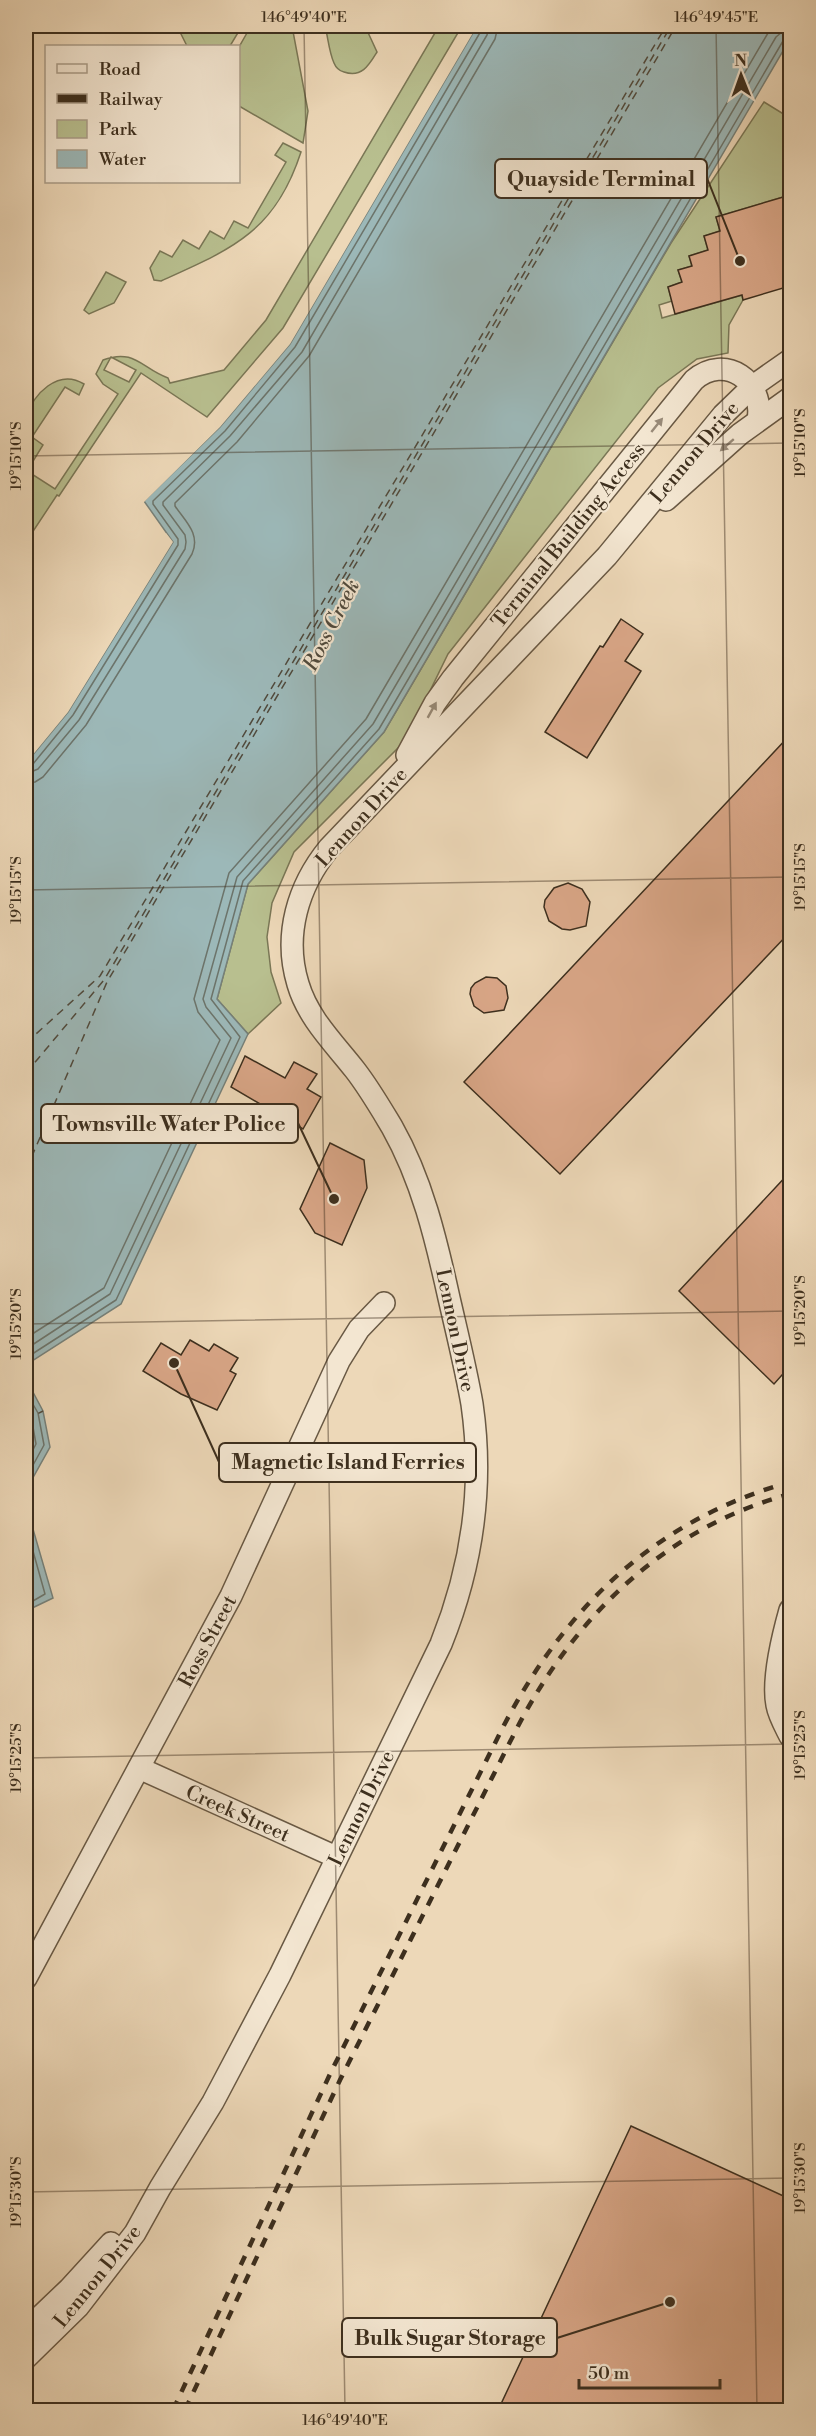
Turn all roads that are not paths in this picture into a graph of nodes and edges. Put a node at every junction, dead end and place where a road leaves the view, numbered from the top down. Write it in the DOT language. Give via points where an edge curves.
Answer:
graph roads {
  1 [pos="784,364"];
  2 [pos="753,386"];
  3 [pos="790,397"];
  4 [pos="758,420"];
  5 [pos="607,556"];
  6 [pos="394,780"];
  7 [pos="384,1303"];
  8 [pos="790,1610"];
  9 [pos="790,1736"];
  10 [pos="140,1768"];
  11 [pos="336,1857"];
  12 [pos="26,1978"];
  13 [pos="160,2188"];
  14 [pos="26,2330"];
  15 [pos="26,2358"];
  1 -- 2 [label="street, Lennon Drive"];
  1 -- 3 [label="street"];
  2 -- 4 [label="street" via="759,401"];
  2 -- 5 [label="street, Lennon Drive" via="723,415"];
  6 -- 2 [label="street, Terminal Building Access, one-way" via="453,678 694,380 723,370 744,377"];
  3 -- 4 [label="street, Lennon Drive"];
  4 -- 5 [label="street, Lennon Drive, one-way" via="699,469"];
  5 -- 6 [label="street, Lennon Drive"];
  6 -- 11 [label="street, Lennon Drive" via="329,848 310,875 297,905 293,962 308,1010 376,1100 407,1157 426,1205 472,1402 477,1486 470,1553 452,1618"];
  7 -- 10 [label="street, Ross Street" via="359,1329 339,1361 231,1596"];
  8 -- 9 [label="street" via="776,1698"];
  10 -- 11 [label="street, Creek Street"];
  10 -- 12 [label="street, Ross Street"];
  11 -- 13 [label="street, Lennon Drive" via="237,2058"];
  13 -- 14 [label="street, Lennon Drive" via="91,2266"];
  13 -- 15 [label="street, Lennon Drive" via="135,2233 97,2283"];
}
